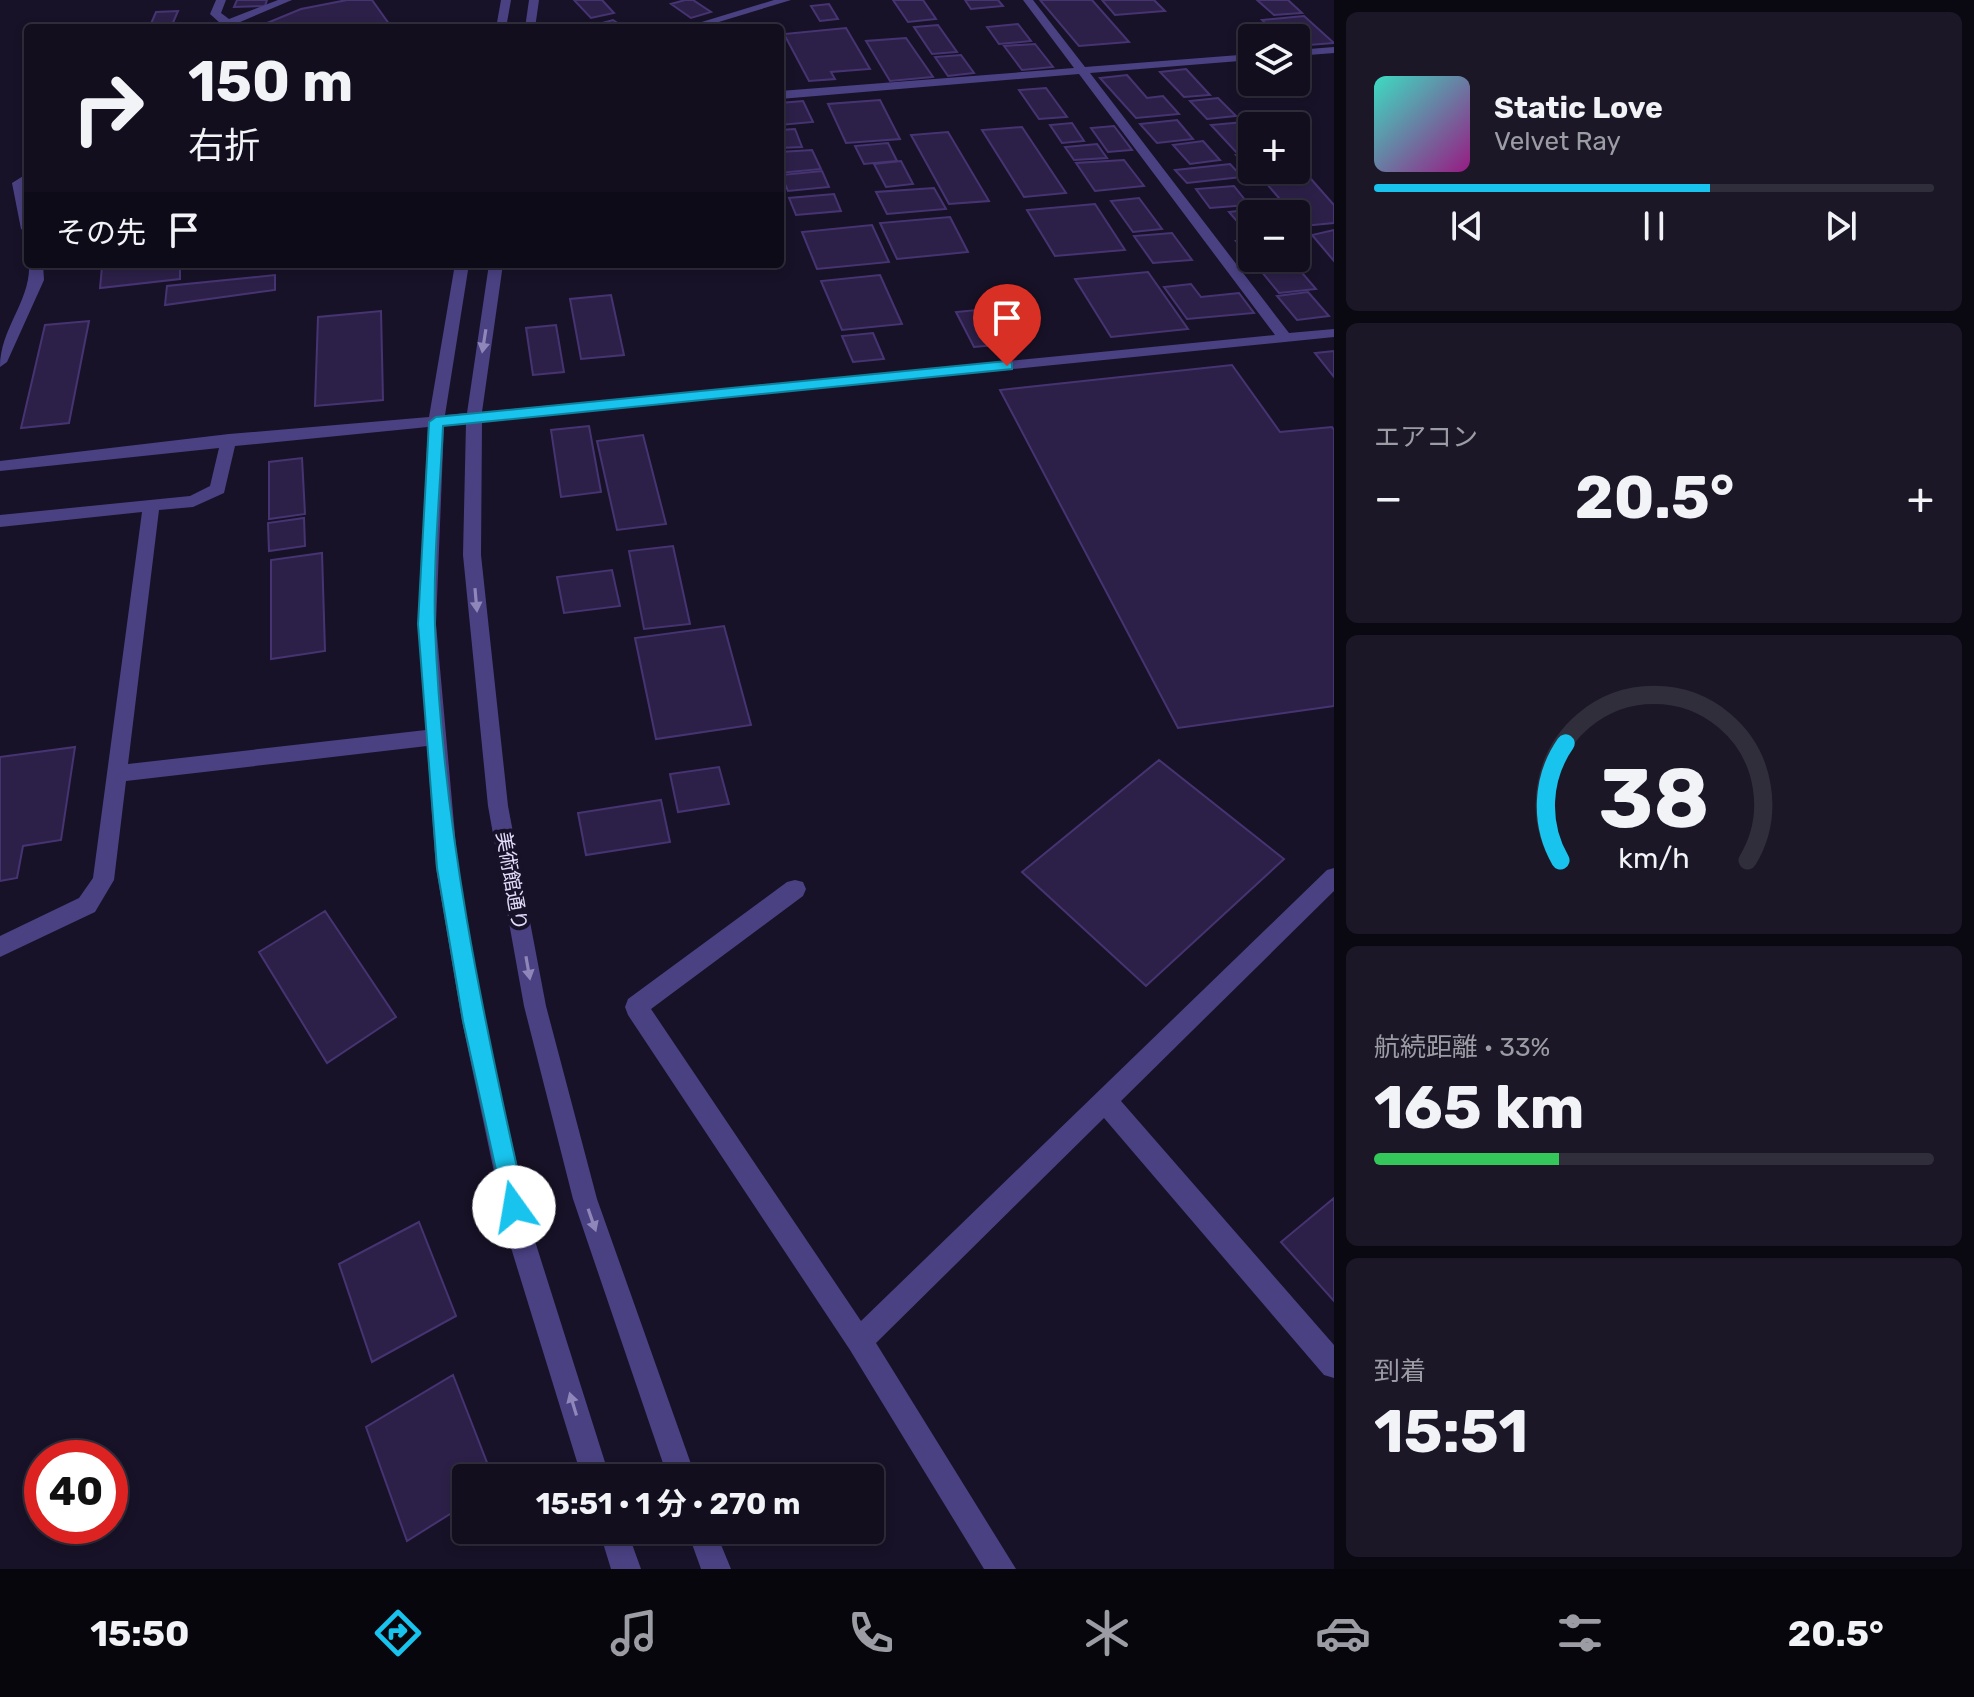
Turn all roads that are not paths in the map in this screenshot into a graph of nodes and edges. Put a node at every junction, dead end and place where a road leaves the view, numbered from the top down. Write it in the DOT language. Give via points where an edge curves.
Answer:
graph roads {
  1 [pos="221,0"];
  2 [pos="287,0"];
  3 [pos="506,0"];
  4 [pos="534,0"];
  5 [pos="786,0"];
  6 [pos="1028,0"];
  7 [pos="221,24"];
  8 [pos="227,24"];
  9 [pos="502,24"];
  10 [pos="531,24"];
  11 [pos="701,24"];
  12 [pos="1334,50"];
  13 [pos="1310,52"];
  14 [pos="1238,58"];
  15 [pos="1084,71"];
  16 [pos="784,95"];
  17 [pos="24,179"];
  18 [pos="24,211"];
  19 [pos="36,268"];
  20 [pos="461,268"];
  21 [pos="495,268"];
  22 [pos="1334,333"];
  23 [pos="1285,338"];
  24 [pos="0,362"];
  25 [pos="474,419"];
  26 [pos="436,422"];
  27 [pos="229,439"];
  28 [pos="0,466"];
  29 [pos="151,506"];
  30 [pos="0,521"];
  31 [pos="434,737"];
  32 [pos="117,774"];
  33 [pos="1334,877"];
  34 [pos="795,889"];
  35 [pos="0,947"];
  36 [pos="1105,1100"];
  37 [pos="859,1341"];
  38 [pos="1334,1365"];
  39 [pos="592,1464"];
  40 [pos="677,1464"];
  41 [pos="618,1544"];
  42 [pos="706,1544"];
  43 [pos="626,1569"];
  44 [pos="716,1569"];
  45 [pos="1001,1569"];
  1 -- 7 [label="street" via="215,14"];
  2 -- 8 [label="street"];
  3 -- 9 [label="street"];
  4 -- 10 [label="street"];
  5 -- 11 [label="street"];
  6 -- 15 [label="street"];
  12 -- 13 [label="street"];
  14 -- 15 [label="street"];
  15 -- 16 [label="street"];
  15 -- 23 [label="street"];
  17 -- 18 [label="street" via="18,183"];
  19 -- 24 [label="street" via="37,280"];
  20 -- 26 [label="street"];
  21 -- 25 [label="street, 美術館通り, one-way"];
  22 -- 23 [label="street"];
  23 -- 25 [label="street"];
  25 -- 26 [label="street"];
  25 -- 40 [label="street, 美術館通り, one-way" via="472,555 483,678 498,806 535,1006 585,1199"];
  26 -- 27 [label="street"];
  26 -- 31 [label="street" via="427,624"];
  27 -- 28 [label="street"];
  27 -- 29 [label="street" via="218,489 193,501"];
  29 -- 30 [label="street"];
  29 -- 32 [label="street"];
  31 -- 32 [label="street"];
  39 -- 31 [label="street, one-way" via="521,1238 473,1021 447,868"];
  32 -- 35 [label="street" via="103,880 87,905"];
  33 -- 36 [label="street"];
  34 -- 37 [label="street" via="636,1007"];
  36 -- 37 [label="street"];
  36 -- 38 [label="street"];
  37 -- 45 [label="street"];
  41 -- 43 [label="street"];
  42 -- 44 [label="street"];
}
